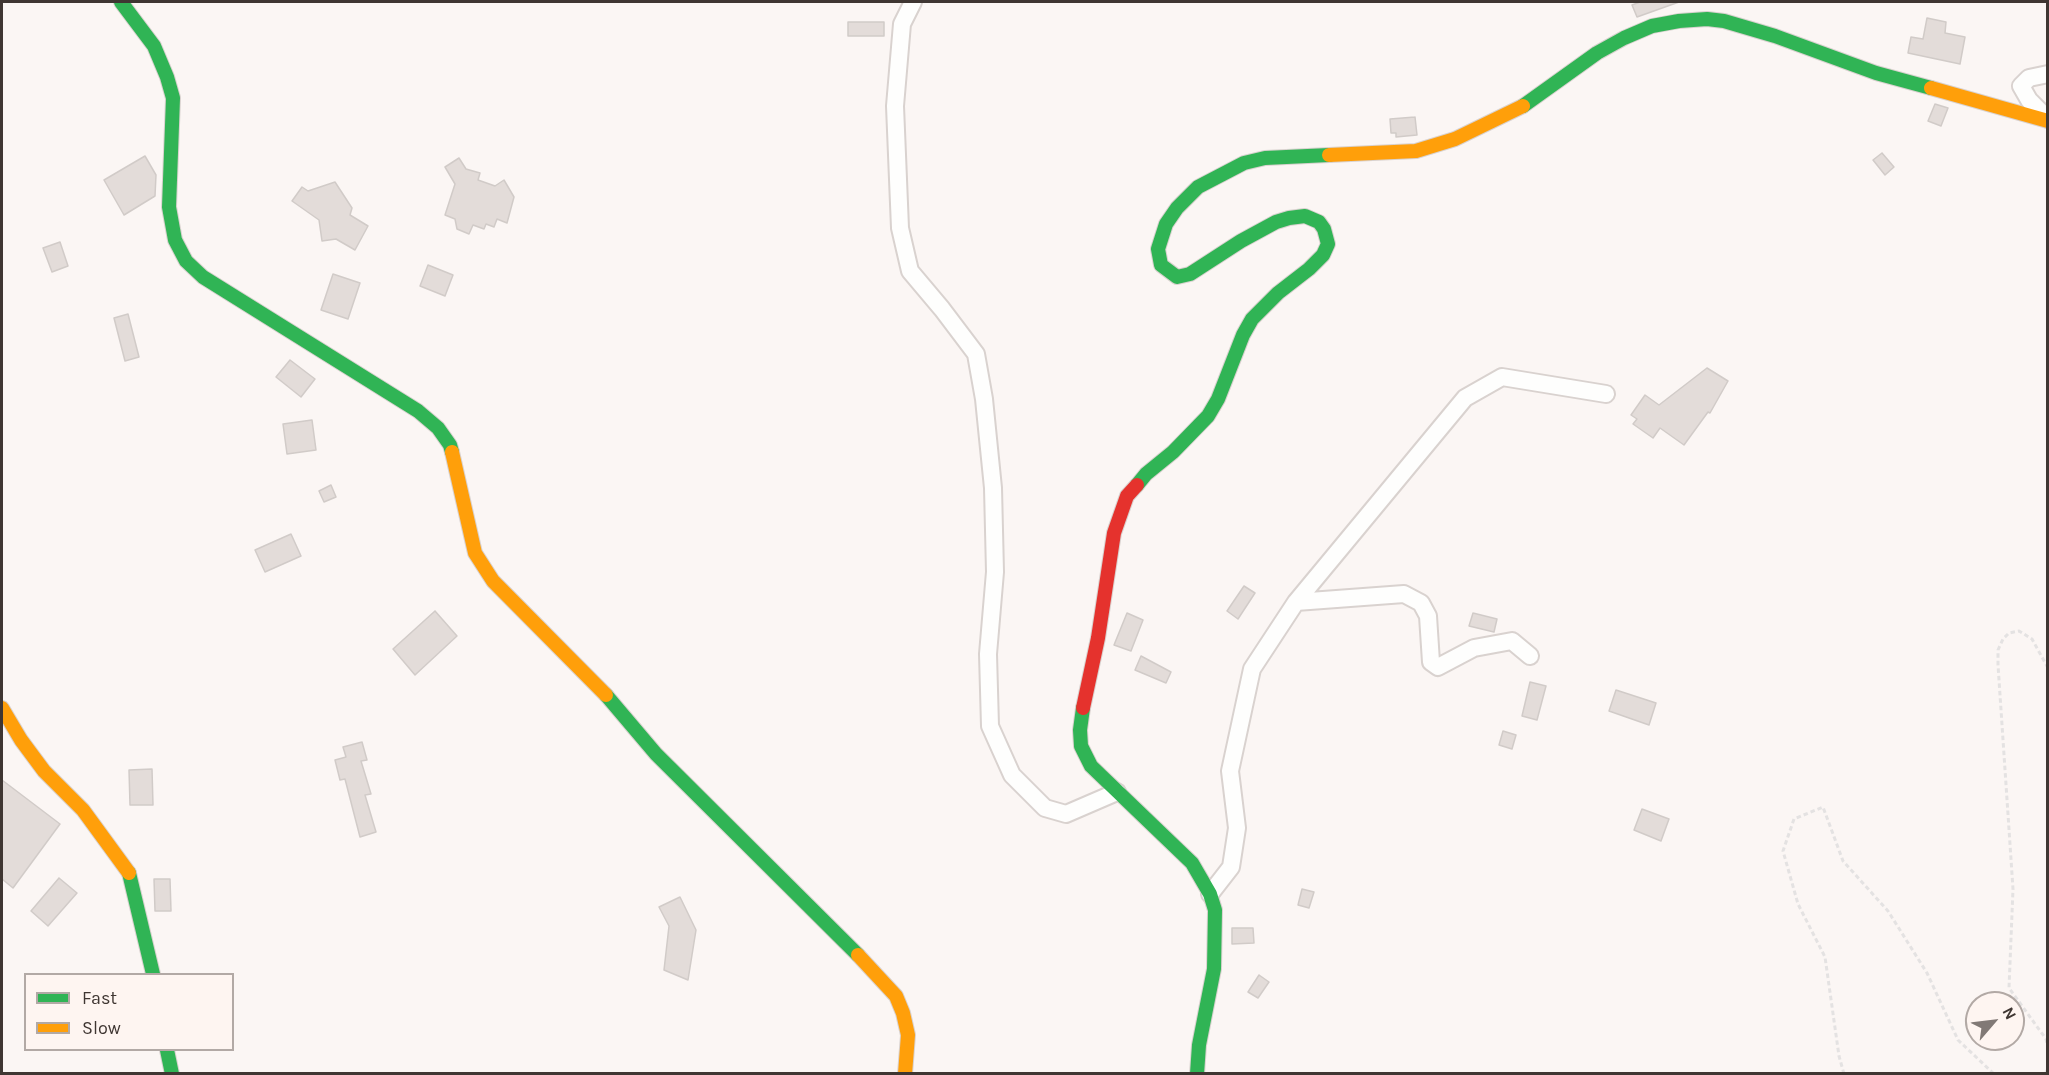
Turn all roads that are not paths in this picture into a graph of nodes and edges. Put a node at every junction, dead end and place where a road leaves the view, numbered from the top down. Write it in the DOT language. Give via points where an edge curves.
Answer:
graph roads {
  1 [pos="121,2"];
  2 [pos="913,2"];
  3 [pos="2048,74"];
  4 [pos="2048,120"];
  5 [pos="1606,394"];
  6 [pos="1296,603"];
  7 [pos="1530,656"];
  8 [pos="2,708"];
  9 [pos="1117,792"];
  10 [pos="1210,894"];
  11 [pos="153,973"];
  12 [pos="167,1051"];
  13 [pos="172,1074"];
  14 [pos="905,1074"];
  15 [pos="1197,1074"];
  1 -- 14 [label="main road" via="154,46 173,98 169,207 175,240 186,261 202,277 418,411 438,428 450,445 475,554 493,581 597,684 656,754 896,996 908,1035"];
  2 -- 9 [label="street" via="902,24 895,106 900,228 910,271 976,354 993,488 995,572 988,654 990,726 1012,775 1046,808 1066,814"];
  3 -- 4 [label="street" via="2029,78 2021,86"];
  4 -- 9 [label="main road" via="1876,73 1775,36 1707,19 1652,26 1624,38 1597,53 1530,103 1445,142 1416,151 1265,158 1244,163 1198,187 1176,208 1158,249 1161,264 1177,277 1190,274 1241,241 1289,218 1305,216 1319,222 1328,244 1309,269 1252,319 1208,416 1146,474 1127,496 1121,510 1080,730 1085,756"];
  5 -- 6 [label="street" via="1502,377 1465,398"];
  6 -- 7 [label="street" via="1404,594 1421,603 1428,616 1431,662 1438,667 1474,648 1512,641"];
  6 -- 10 [label="street" via="1252,669 1230,771 1238,828 1231,867"];
  8 -- 11 [label="main road" via="44,771 83,810 127,869"];
  9 -- 10 [label="main road" via="1191,863"];
  10 -- 15 [label="main road" via="1215,920 1214,969"];
  12 -- 13 [label="main road"];
}
